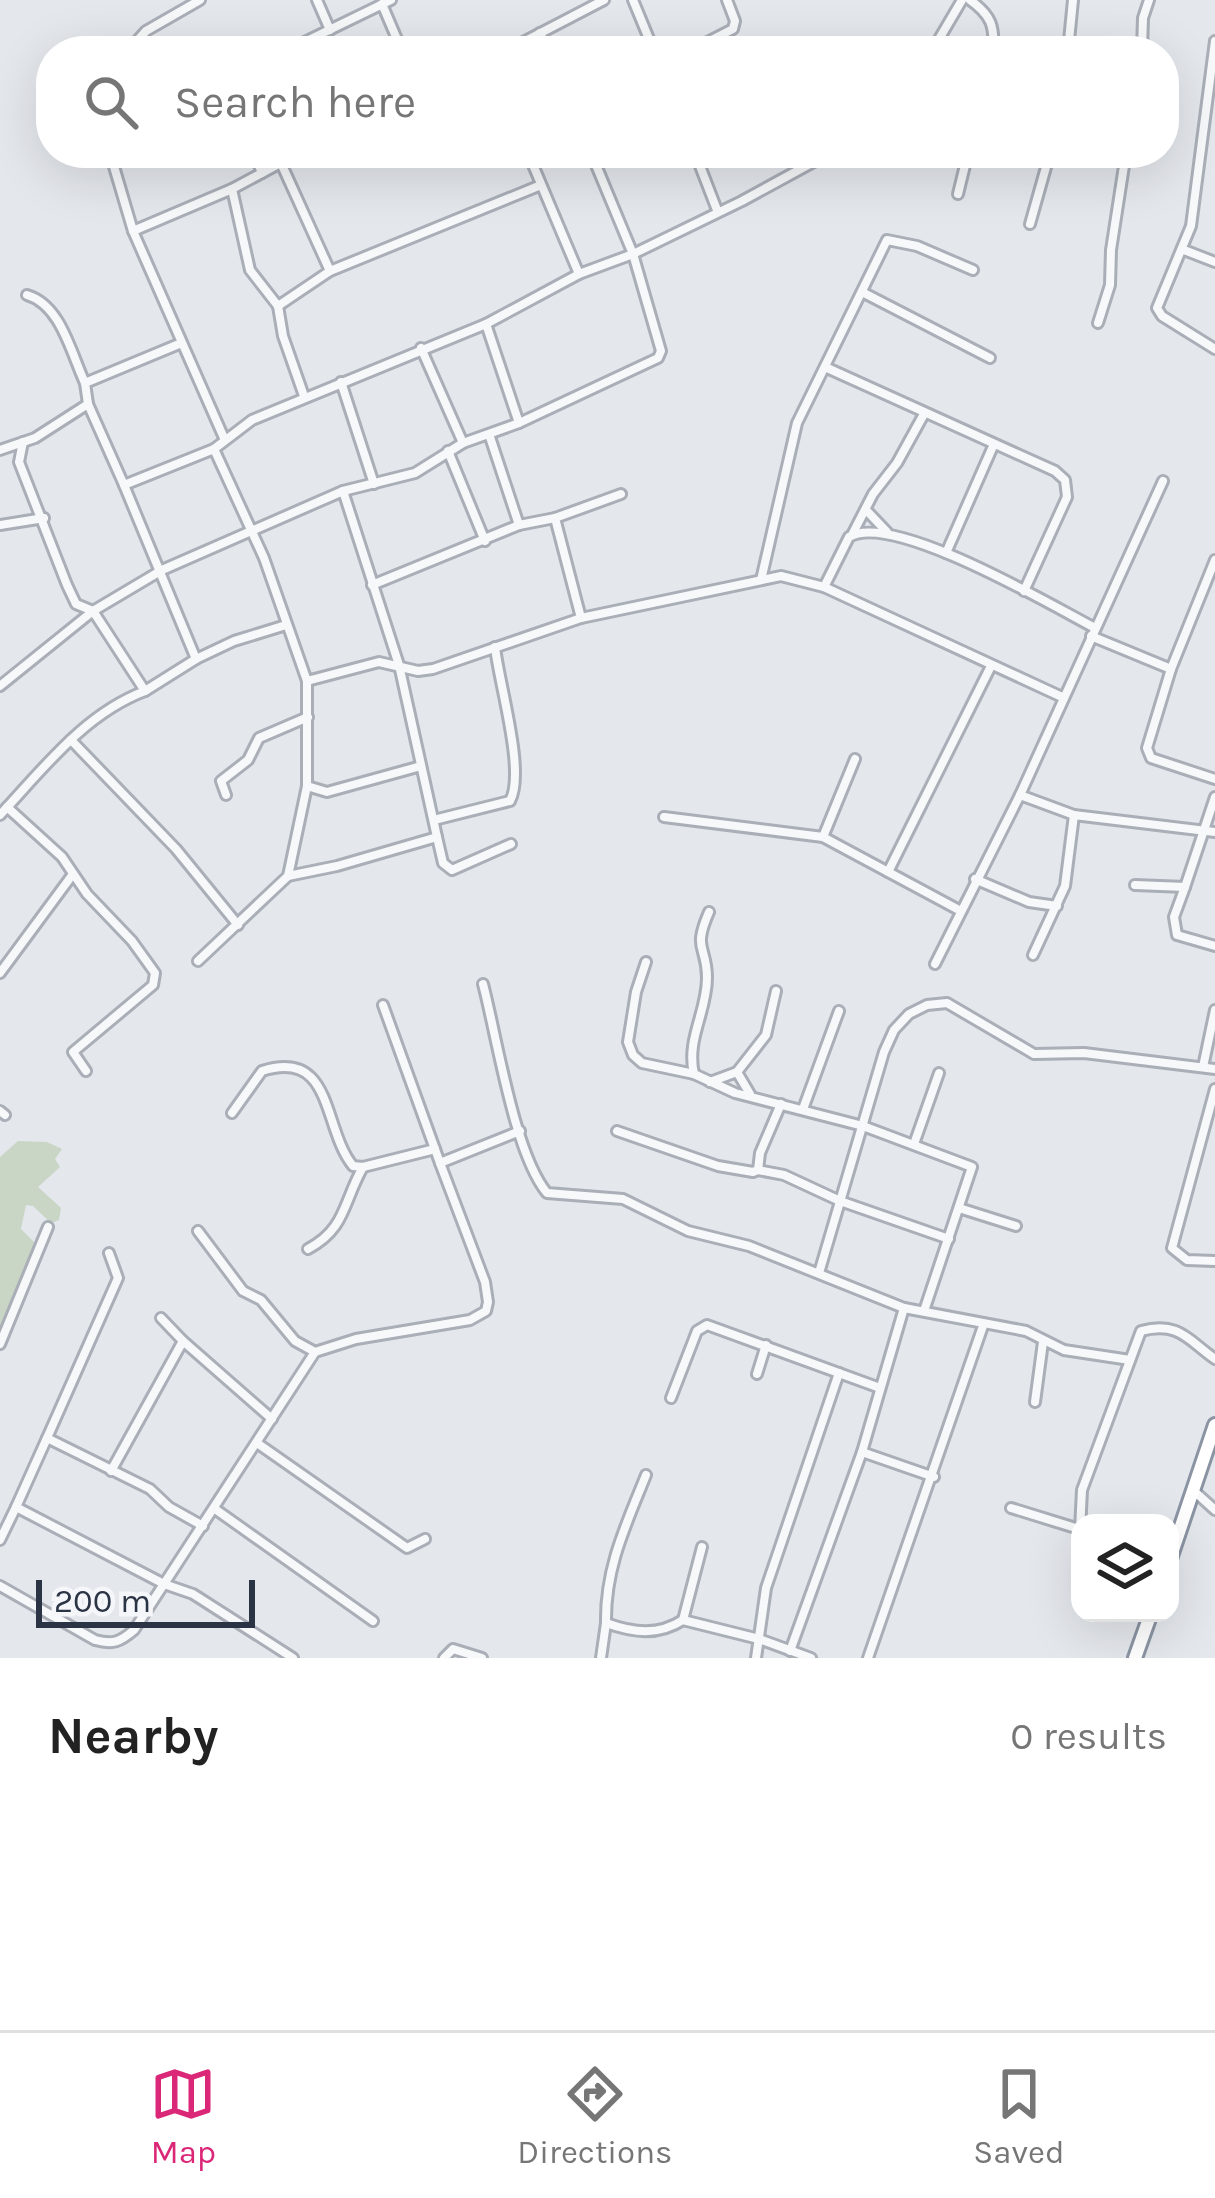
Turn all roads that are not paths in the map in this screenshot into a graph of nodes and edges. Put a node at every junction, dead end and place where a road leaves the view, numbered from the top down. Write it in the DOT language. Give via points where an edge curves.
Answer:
graph roads {
  1 [pos="200,0"];
  2 [pos="317,0"];
  3 [pos="604,0"];
  4 [pos="633,0"];
  5 [pos="728,0"];
  6 [pos="966,0"];
  7 [pos="1073,0"];
  8 [pos="1149,0"];
  9 [pos="387,2"];
  10 [pos="330,30"];
  11 [pos="540,33"];
  12 [pos="142,36"];
  13 [pos="317,36"];
  14 [pos="397,36"];
  15 [pos="534,36"];
  16 [pos="541,36"];
  17 [pos="648,36"];
  18 [pos="719,36"];
  19 [pos="942,36"];
  20 [pos="994,36"];
  21 [pos="1069,36"];
  22 [pos="1142,36"];
  23 [pos="1215,41"];
  24 [pos="114,168"];
  25 [pos="260,168"];
  26 [pos="272,168"];
  27 [pos="283,168"];
  28 [pos="534,168"];
  29 [pos="597,168"];
  30 [pos="700,168"];
  31 [pos="802,168"];
  32 [pos="964,168"];
  33 [pos="1046,168"];
  34 [pos="1124,168"];
  35 [pos="262,173"];
  36 [pos="541,185"];
  37 [pos="232,189"];
  38 [pos="958,194"];
  39 [pos="717,211"];
  40 [pos="1030,224"];
  41 [pos="133,231"];
  42 [pos="1184,250"];
  43 [pos="633,254"];
  44 [pos="1215,262"];
  45 [pos="973,270"];
  46 [pos="330,271"];
  47 [pos="579,274"];
  48 [pos="862,292"];
  49 [pos="27,295"];
  50 [pos="278,306"];
  51 [pos="1098,323"];
  52 [pos="486,324"];
  53 [pos="179,344"];
  54 [pos="421,348"];
  55 [pos="1215,349"];
  56 [pos="990,358"];
  57 [pos="825,367"];
  58 [pos="85,382"];
  59 [pos="340,382"];
  60 [pos="304,396"];
  61 [pos="88,404"];
  62 [pos="924,414"];
  63 [pos="519,423"];
  64 [pos="490,436"];
  65 [pos="224,438"];
  66 [pos="23,442"];
  67 [pos="464,443"];
  68 [pos="994,444"];
  69 [pos="214,449"];
  70 [pos="0,450"];
  71 [pos="448,452"];
  72 [pos="19,462"];
  73 [pos="1163,481"];
  74 [pos="374,484"];
  75 [pos="124,485"];
  76 [pos="343,490"];
  77 [pos="620,494"];
  78 [pos="867,511"];
  79 [pos="44,518"];
  80 [pos="555,518"];
  81 [pos="0,525"];
  82 [pos="519,525"];
  83 [pos="252,533"];
  84 [pos="854,533"];
  85 [pos="890,535"];
  86 [pos="484,541"];
  87 [pos="946,553"];
  88 [pos="1215,560"];
  89 [pos="162,570"];
  90 [pos="760,580"];
  91 [pos="372,585"];
  92 [pos="824,586"];
  93 [pos="1024,591"];
  94 [pos="94,611"];
  95 [pos="581,618"];
  96 [pos="286,625"];
  97 [pos="1093,632"];
  98 [pos="496,647"];
  99 [pos="196,659"];
  100 [pos="399,665"];
  101 [pos="991,666"];
  102 [pos="1172,669"];
  103 [pos="307,681"];
  104 [pos="0,686"];
  105 [pos="145,691"];
  106 [pos="1062,697"];
  107 [pos="308,718"];
  108 [pos="71,740"];
  109 [pos="855,759"];
  110 [pos="422,766"];
  111 [pos="1215,779"];
  112 [pos="307,786"];
  113 [pos="226,795"];
  114 [pos="1020,795"];
  115 [pos="1215,797"];
  116 [pos="4,811"];
  117 [pos="1074,815"];
  118 [pos="664,817"];
  119 [pos="434,820"];
  120 [pos="1210,832"];
  121 [pos="436,837"];
  122 [pos="823,837"];
  123 [pos="511,844"];
  124 [pos="888,872"];
  125 [pos="73,874"];
  126 [pos="288,876"];
  127 [pos="975,879"];
  128 [pos="1136,885"];
  129 [pos="1185,887"];
  130 [pos="1057,906"];
  131 [pos="959,910"];
  132 [pos="709,912"];
  133 [pos="238,925"];
  134 [pos="1215,946"];
  135 [pos="1033,955"];
  136 [pos="198,962"];
  137 [pos="646,962"];
  138 [pos="935,964"];
  139 [pos="0,973"];
  140 [pos="483,984"];
  141 [pos="776,991"];
  142 [pos="383,1005"];
  143 [pos="1215,1010"];
  144 [pos="839,1011"];
  145 [pos="1203,1067"];
  146 [pos="1215,1070"];
  147 [pos="86,1071"];
  148 [pos="736,1072"];
  149 [pos="938,1073"];
  150 [pos="694,1074"];
  151 [pos="710,1082"];
  152 [pos="1215,1089"];
  153 [pos="751,1095"];
  154 [pos="781,1104"];
  155 [pos="803,1109"];
  156 [pos="232,1113"];
  157 [pos="862,1126"];
  158 [pos="520,1131"];
  159 [pos="617,1131"];
  160 [pos="914,1144"];
  161 [pos="435,1149"];
  162 [pos="440,1163"];
  163 [pos="363,1167"];
  164 [pos="758,1170"];
  165 [pos="840,1202"];
  166 [pos="959,1208"];
  167 [pos="1016,1226"];
  168 [pos="48,1227"];
  169 [pos="198,1231"];
  170 [pos="949,1239"];
  171 [pos="308,1250"];
  172 [pos="109,1253"];
  173 [pos="1215,1261"];
  174 [pos="819,1273"];
  175 [pos="904,1308"];
  176 [pos="924,1312"];
  177 [pos="161,1318"];
  178 [pos="982,1326"];
  179 [pos="183,1341"];
  180 [pos="1043,1342"];
  181 [pos="0,1344"];
  182 [pos="766,1346"];
  183 [pos="315,1352"];
  184 [pos="1215,1359"];
  185 [pos="1130,1360"];
  186 [pos="839,1373"];
  187 [pos="757,1374"];
  188 [pos="880,1388"];
  189 [pos="671,1398"];
  190 [pos="1035,1402"];
  191 [pos="272,1418"];
  192 [pos="1215,1425"];
  193 [pos="47,1438"];
  194 [pos="257,1443"];
  195 [pos="862,1452"];
  196 [pos="111,1471"];
  197 [pos="646,1474"];
  198 [pos="934,1477"];
  199 [pos="1192,1490"];
  200 [pos="16,1507"];
  201 [pos="1011,1508"];
  202 [pos="215,1509"];
  203 [pos="1215,1510"];
  204 [pos="1081,1514"];
  205 [pos="1179,1521"];
  206 [pos="203,1526"];
  207 [pos="1071,1527"];
  208 [pos="425,1539"];
  209 [pos="0,1540"];
  210 [pos="702,1547"];
  211 [pos="164,1584"];
  212 [pos="0,1586"];
  213 [pos="683,1620"];
  214 [pos="374,1621"];
  215 [pos="1148,1622"];
  216 [pos="607,1623"];
  217 [pos="759,1639"];
  218 [pos="790,1652"];
  219 [pos="292,1658"];
  220 [pos="444,1658"];
  221 [pos="482,1658"];
  222 [pos="601,1658"];
  223 [pos="756,1658"];
  224 [pos="811,1658"];
  225 [pos="868,1658"];
  226 [pos="1135,1658"];
  1 -- 12 [label="street"];
  2 -- 10 [label="street"];
  3 -- 11 [label="street"];
  4 -- 17 [label="street"];
  5 -- 18 [label="street" via="735,21"];
  6 -- 19 [label="street"];
  6 -- 20 [label="street" via="990,17"];
  7 -- 21 [label="street"];
  8 -- 22 [label="street"];
  9 -- 10 [label="street"];
  9 -- 14 [label="street"];
  10 -- 13 [label="street"];
  11 -- 15 [label="street"];
  11 -- 16 [label="street"];
  23 -- 42 [label="street"];
  24 -- 41 [label="street"];
  25 -- 35 [label="street"];
  26 -- 35 [label="street"];
  27 -- 46 [label="street"];
  28 -- 36 [label="street"];
  29 -- 43 [label="street"];
  30 -- 39 [label="street"];
  31 -- 39 [label="street"];
  32 -- 38 [label="street"];
  33 -- 40 [label="street"];
  34 -- 51 [label="street"];
  35 -- 37 [label="street"];
  36 -- 46 [label="street"];
  36 -- 47 [label="street"];
  37 -- 41 [label="street"];
  37 -- 50 [label="street" via="250,270"];
  39 -- 43 [label="street"];
  41 -- 53 [label="street"];
  42 -- 44 [label="street"];
  42 -- 55 [label="street" via="1158,311"];
  43 -- 47 [label="street"];
  43 -- 63 [label="street" via="659,335 658,358"];
  45 -- 48 [label="street" via="891,239"];
  46 -- 50 [label="street"];
  47 -- 52 [label="street"];
  48 -- 56 [label="street"];
  48 -- 57 [label="street"];
  49 -- 58 [label="street" via="45,302"];
  50 -- 60 [label="street"];
  52 -- 54 [label="street"];
  52 -- 63 [label="street"];
  53 -- 58 [label="street"];
  53 -- 65 [label="street"];
  54 -- 59 [label="street"];
  54 -- 67 [label="street"];
  57 -- 62 [label="street"];
  57 -- 90 [label="street" via="790,446"];
  58 -- 61 [label="street"];
  59 -- 60 [label="street"];
  59 -- 74 [label="street"];
  60 -- 65 [label="street"];
  61 -- 66 [label="street"];
  61 -- 75 [label="street"];
  62 -- 68 [label="street"];
  62 -- 78 [label="street"];
  63 -- 64 [label="street"];
  64 -- 67 [label="street"];
  64 -- 82 [label="street"];
  65 -- 69 [label="street"];
  66 -- 70 [label="street"];
  66 -- 72 [label="street"];
  67 -- 71 [label="street"];
  68 -- 87 [label="street"];
  68 -- 93 [label="street" via="1055,471 1067,489"];
  69 -- 75 [label="street"];
  69 -- 83 [label="street"];
  70 -- 72 [label="street"];
  71 -- 74 [label="street" via="415,473"];
  71 -- 86 [label="street"];
  72 -- 79 [label="street"];
  73 -- 97 [label="street"];
  74 -- 76 [label="street"];
  75 -- 89 [label="street"];
  76 -- 83 [label="street"];
  76 -- 91 [label="street"];
  77 -- 80 [label="street"];
  78 -- 84 [label="street"];
  78 -- 85 [label="street"];
  79 -- 81 [label="street"];
  79 -- 94 [label="street" via="76,604"];
  80 -- 82 [label="street"];
  80 -- 95 [label="street"];
  82 -- 86 [label="street"];
  83 -- 89 [label="street"];
  83 -- 96 [label="street"];
  84 -- 85 [label="street"];
  84 -- 92 [label="street"];
  85 -- 87 [label="street"];
  86 -- 91 [label="street"];
  87 -- 93 [label="street"];
  88 -- 102 [label="street"];
  89 -- 94 [label="street"];
  89 -- 99 [label="street"];
  90 -- 92 [label="street" via="792,576"];
  90 -- 95 [label="street"];
  91 -- 100 [label="street"];
  92 -- 101 [label="street"];
  93 -- 97 [label="street"];
  94 -- 104 [label="street"];
  94 -- 105 [label="street"];
  95 -- 98 [label="street"];
  96 -- 99 [label="street"];
  96 -- 103 [label="street"];
  97 -- 102 [label="street"];
  97 -- 106 [label="street"];
  98 -- 100 [label="street" via="433,669"];
  98 -- 119 [label="street" via="514,795"];
  99 -- 105 [label="street"];
  100 -- 103 [label="street" via="367,663"];
  100 -- 110 [label="street"];
  101 -- 106 [label="street"];
  101 -- 124 [label="street"];
  102 -- 111 [label="street" via="1148,753"];
  103 -- 107 [label="street"];
  105 -- 108 [label="street" via="120,700"];
  106 -- 114 [label="street"];
  107 -- 112 [label="street"];
  107 -- 113 [label="street" via="259,738 248,760 221,781"];
  108 -- 116 [label="street"];
  108 -- 133 [label="street"];
  109 -- 122 [label="street"];
  110 -- 112 [label="street" via="327,792"];
  110 -- 119 [label="street"];
  112 -- 126 [label="street"];
  114 -- 117 [label="street"];
  114 -- 127 [label="street"];
  115 -- 120 [label="street"];
  116 -- 125 [label="street"];
  117 -- 120 [label="street"];
  117 -- 130 [label="street"];
  118 -- 122 [label="street"];
  119 -- 121 [label="street"];
  120 -- 129 [label="street"];
  121 -- 123 [label="street" via="452,870"];
  121 -- 126 [label="street"];
  122 -- 124 [label="street"];
  124 -- 131 [label="street"];
  125 -- 139 [label="street"];
  125 -- 147 [label="street" via="156,979 73,1052"];
  126 -- 133 [label="street"];
  127 -- 130 [label="street"];
  127 -- 131 [label="street"];
  128 -- 129 [label="street"];
  129 -- 134 [label="street" via="1177,935"];
  130 -- 135 [label="street"];
  131 -- 138 [label="street"];
  132 -- 150 [label="street" via="700,944 707,982 689,1054"];
  133 -- 136 [label="street"];
  137 -- 150 [label="street" via="628,1042 633,1054 651,1067"];
  140 -- 158 [label="street"];
  141 -- 148 [label="street" via="766,1035"];
  142 -- 161 [label="street"];
  143 -- 145 [label="street"];
  144 -- 155 [label="street"];
  145 -- 146 [label="street"];
  145 -- 157 [label="street" via="1034,1054 958,1007 928,1005 894,1030"];
  148 -- 151 [label="street"];
  148 -- 153 [label="street"];
  149 -- 160 [label="street"];
  150 -- 151 [label="street"];
  151 -- 153 [label="street"];
  152 -- 173 [label="street" via="1172,1248 1187,1260"];
  153 -- 154 [label="street"];
  154 -- 155 [label="street"];
  154 -- 164 [label="street"];
  155 -- 157 [label="street"];
  156 -- 163 [label="street" via="262,1071 303,1071 319,1084 348,1163"];
  157 -- 160 [label="street"];
  157 -- 165 [label="street"];
  158 -- 162 [label="street"];
  158 -- 174 [label="street" via="547,1193 623,1199 688,1231"];
  159 -- 164 [label="street" via="743,1173"];
  160 -- 166 [label="street" via="972,1167"];
  161 -- 162 [label="street"];
  161 -- 163 [label="street"];
  162 -- 183 [label="street" via="485,1282 485,1311"];
  163 -- 171 [label="street" via="341,1222"];
  164 -- 165 [label="street"];
  165 -- 170 [label="street"];
  165 -- 174 [label="street"];
  166 -- 167 [label="street"];
  166 -- 170 [label="street"];
  168 -- 181 [label="street"];
  169 -- 183 [label="street" via="242,1291"];
  170 -- 176 [label="street"];
  172 -- 193 [label="street" via="118,1278"];
  174 -- 175 [label="street"];
  175 -- 176 [label="street"];
  175 -- 188 [label="street"];
  176 -- 178 [label="street"];
  177 -- 179 [label="street"];
  178 -- 180 [label="street" via="1026,1331"];
  178 -- 198 [label="street"];
  179 -- 191 [label="street"];
  179 -- 196 [label="street"];
  180 -- 185 [label="street"];
  180 -- 190 [label="street"];
  182 -- 186 [label="street"];
  182 -- 187 [label="street"];
  182 -- 189 [label="street" via="701,1327"];
  183 -- 191 [label="street"];
  184 -- 185 [label="street" via="1194,1338 1166,1328 1142,1331"];
  185 -- 204 [label="street" via="1082,1490"];
  186 -- 188 [label="street"];
  186 -- 217 [label="street" via="766,1588"];
  188 -- 195 [label="street"];
  191 -- 194 [label="street"];
  192 -- 199 [label="highway"];
  193 -- 196 [label="street"];
  193 -- 200 [label="street"];
  194 -- 202 [label="street"];
  194 -- 208 [label="street" via="407,1548"];
  195 -- 198 [label="street"];
  195 -- 218 [label="street"];
  196 -- 206 [label="street"];
  197 -- 216 [label="street" via="618,1538"];
  198 -- 225 [label="street"];
  199 -- 203 [label="street"];
  199 -- 205 [label="highway"];
  200 -- 209 [label="street"];
  200 -- 211 [label="street"];
  201 -- 207 [label="street"];
  202 -- 206 [label="street"];
  202 -- 214 [label="street"];
  206 -- 211 [label="street"];
  210 -- 213 [label="street"];
  211 -- 212 [label="street" via="134,1630 108,1644"];
  211 -- 219 [label="street"];
  213 -- 216 [label="street" via="652,1633"];
  213 -- 217 [label="street"];
  215 -- 226 [label="highway"];
  216 -- 222 [label="street"];
  217 -- 218 [label="street"];
  217 -- 223 [label="street"];
  218 -- 224 [label="street"];
  220 -- 221 [label="street" via="453,1649"];
}
